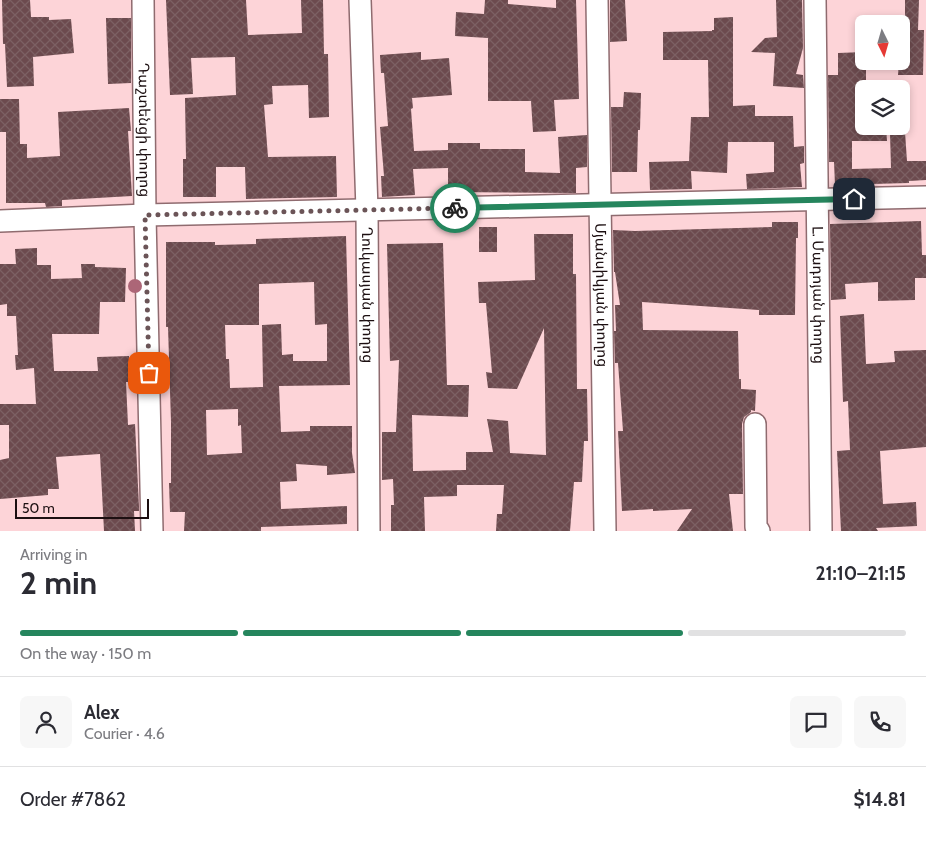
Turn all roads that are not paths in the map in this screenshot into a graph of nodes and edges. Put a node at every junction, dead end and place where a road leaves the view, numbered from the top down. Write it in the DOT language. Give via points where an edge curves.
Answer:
graph roads {
  1 [pos="143,0"];
  2 [pos="360,0"];
  3 [pos="597,0"];
  4 [pos="815,0"];
  5 [pos="926,197"];
  6 [pos="818,200"];
  7 [pos="600,205"];
  8 [pos="367,210"];
  9 [pos="145,215"];
  10 [pos="0,221"];
  11 [pos="755,424"];
  12 [pos="152,531"];
  13 [pos="370,531"];
  14 [pos="605,531"];
  15 [pos="759,531"];
  16 [pos="821,531"];
  1 -- 9 [label="street, Դաշտենցի փողոց"];
  2 -- 8 [label="street, Ղուկասյան փողոց"];
  3 -- 7 [label="street, Մյանսիկյան փողոց"];
  4 -- 6 [label="street, L. Մադոյան փողոց"];
  5 -- 6 [label="street"];
  6 -- 7 [label="street"];
  6 -- 16 [label="street, L. Մադոյան փողոց"];
  7 -- 8 [label="street"];
  7 -- 14 [label="street, Մյանսիկյան փողոց"];
  8 -- 9 [label="street"];
  8 -- 13 [label="street, Ղուկասյան փողոց"];
  9 -- 10 [label="street"];
  9 -- 12 [label="street, Դաշտենցի փողոց"];
  11 -- 15 [label="street" via="756,528"];
}
